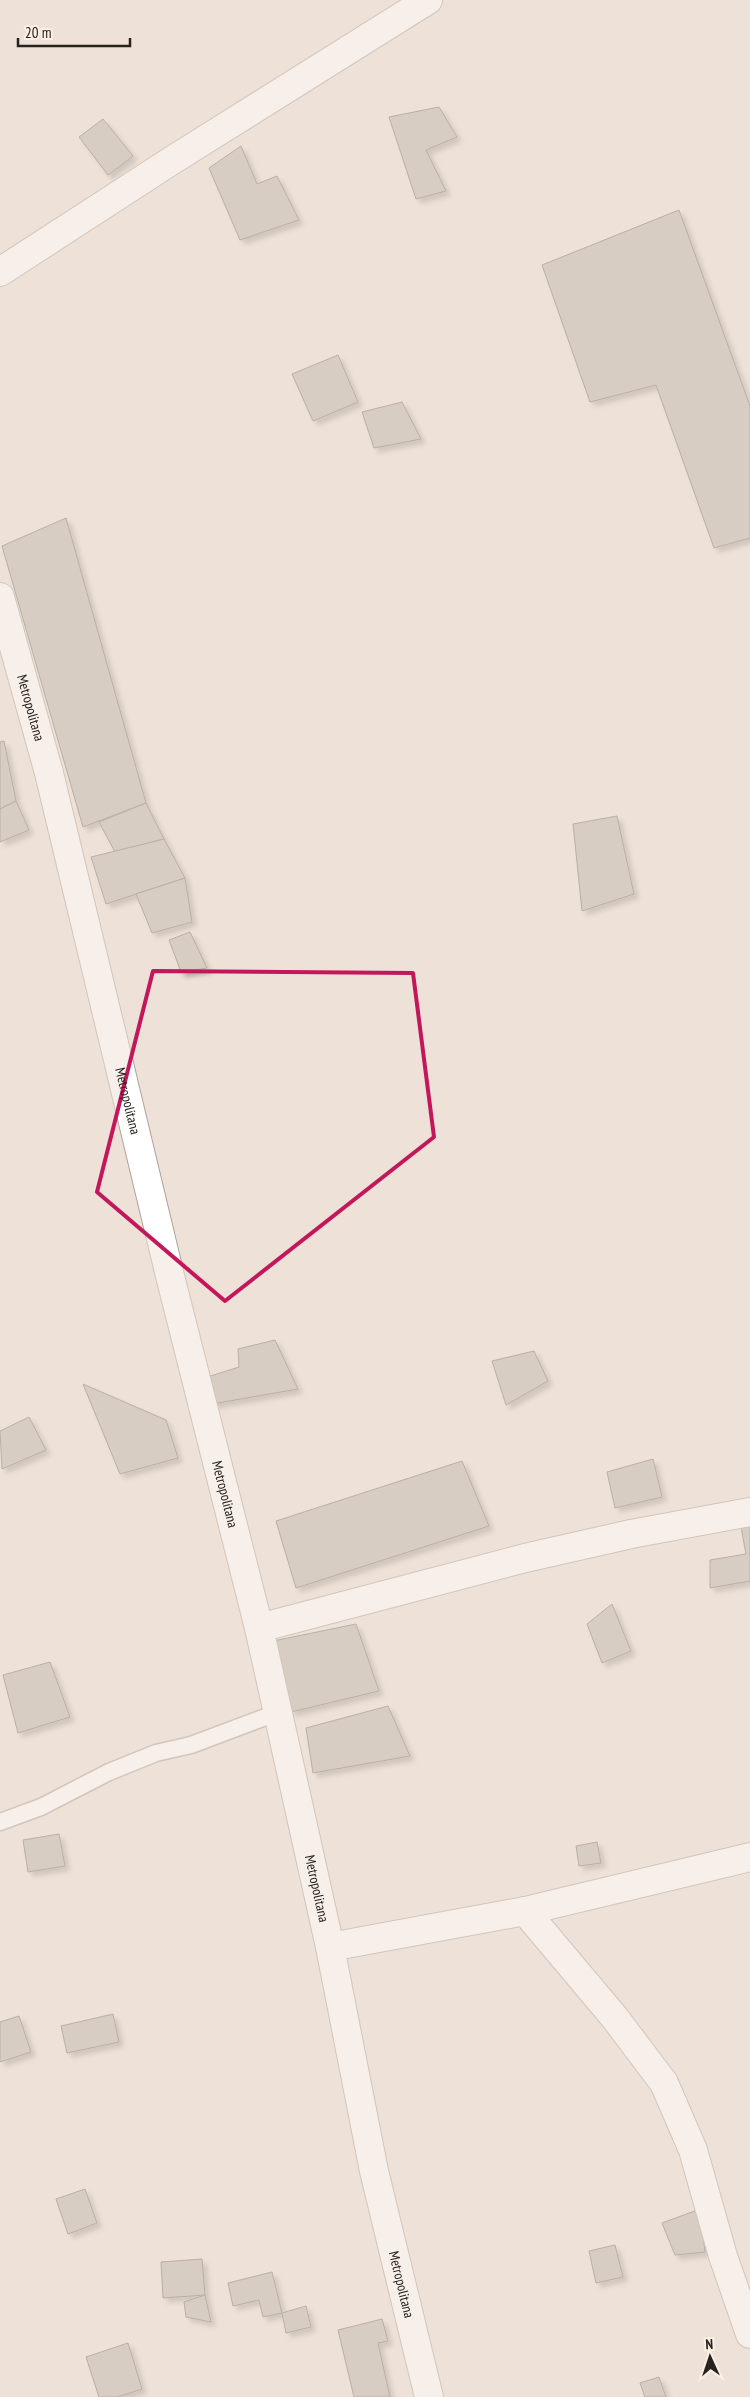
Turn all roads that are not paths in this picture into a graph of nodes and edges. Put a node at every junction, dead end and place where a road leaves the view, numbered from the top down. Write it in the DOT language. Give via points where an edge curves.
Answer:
graph roads {
  1 [pos="428,0"];
  2 [pos="0,272"];
  3 [pos="0,597"];
  4 [pos="750,1512"];
  5 [pos="259,1628"];
  6 [pos="276,1713"];
  7 [pos="0,1822"];
  8 [pos="750,1857"];
  9 [pos="525,1911"];
  10 [pos="330,1947"];
  11 [pos="750,2334"];
  12 [pos="429,2397"];
  1 -- 2 [label="street"];
  3 -- 5 [label="street, Metropolitana" via="49,773"];
  4 -- 5 [label="street" via="525,1558"];
  5 -- 6 [label="street, Metropolitana"];
  6 -- 7 [label="lane" via="190,1745 156,1753 109,1772 41,1807"];
  6 -- 10 [label="street, Metropolitana"];
  8 -- 9 [label="street"];
  9 -- 10 [label="street"];
  9 -- 11 [label="street" via="615,2018 664,2084 693,2150 723,2256"];
  10 -- 12 [label="street, Metropolitana" via="374,2171"];
}
